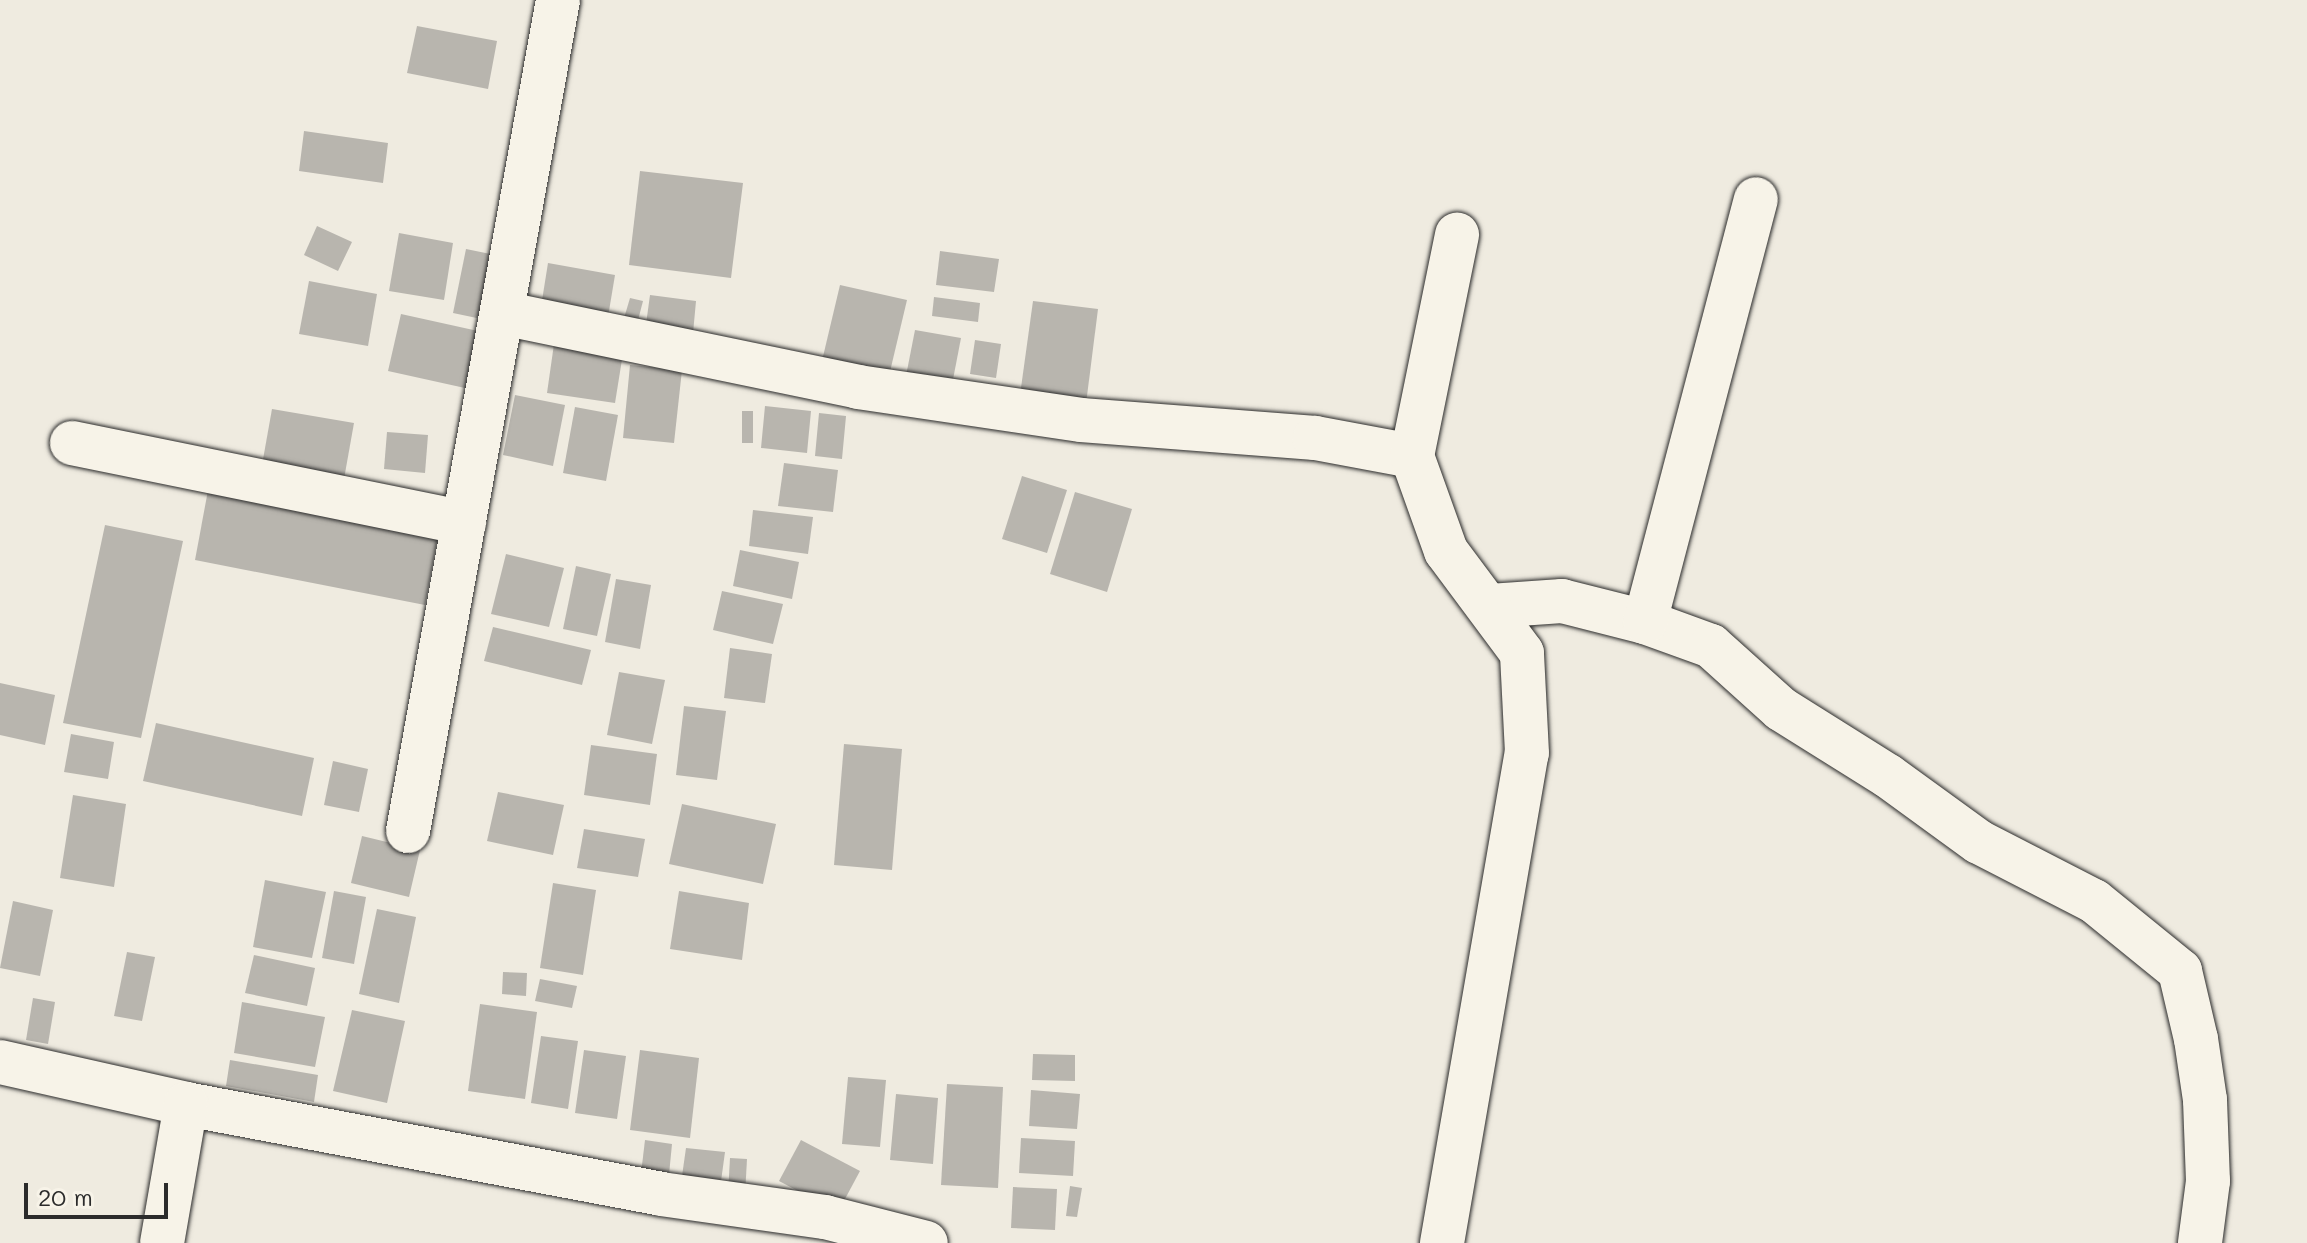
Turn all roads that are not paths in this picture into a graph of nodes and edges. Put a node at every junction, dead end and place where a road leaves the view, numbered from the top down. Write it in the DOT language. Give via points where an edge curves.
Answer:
graph roads {
  1 [pos="558,0"];
  2 [pos="1756,199"];
  3 [pos="1457,235"];
  4 [pos="502,313"];
  5 [pos="72,443"];
  6 [pos="1412,456"];
  7 [pos="464,523"];
  8 [pos="1490,606"];
  9 [pos="1645,622"];
  10 [pos="408,831"];
  11 [pos="0,1062"];
  12 [pos="186,1104"];
  13 [pos="824,1230"];
  14 [pos="162,1243"];
  15 [pos="926,1243"];
  16 [pos="1442,1243"];
  17 [pos="2200,1243"];
  1 -- 4 [label="street"];
  2 -- 9 [label="street"];
  3 -- 6 [label="street"];
  4 -- 6 [label="street" via="858,387 1081,420 1315,438"];
  4 -- 7 [label="street"];
  5 -- 7 [label="street"];
  6 -- 8 [label="street" via="1446,551"];
  7 -- 10 [label="street"];
  8 -- 9 [label="street" via="1562,601"];
  8 -- 16 [label="street" via="1522,653 1527,753"];
  9 -- 17 [label="street" via="1711,646 1781,709 1888,776 1979,842 2094,901 2180,971 2205,1100 2208,1181"];
  11 -- 12 [label="street"];
  12 -- 13 [label="street"];
  12 -- 14 [label="street"];
  13 -- 15 [label="street"];
}
